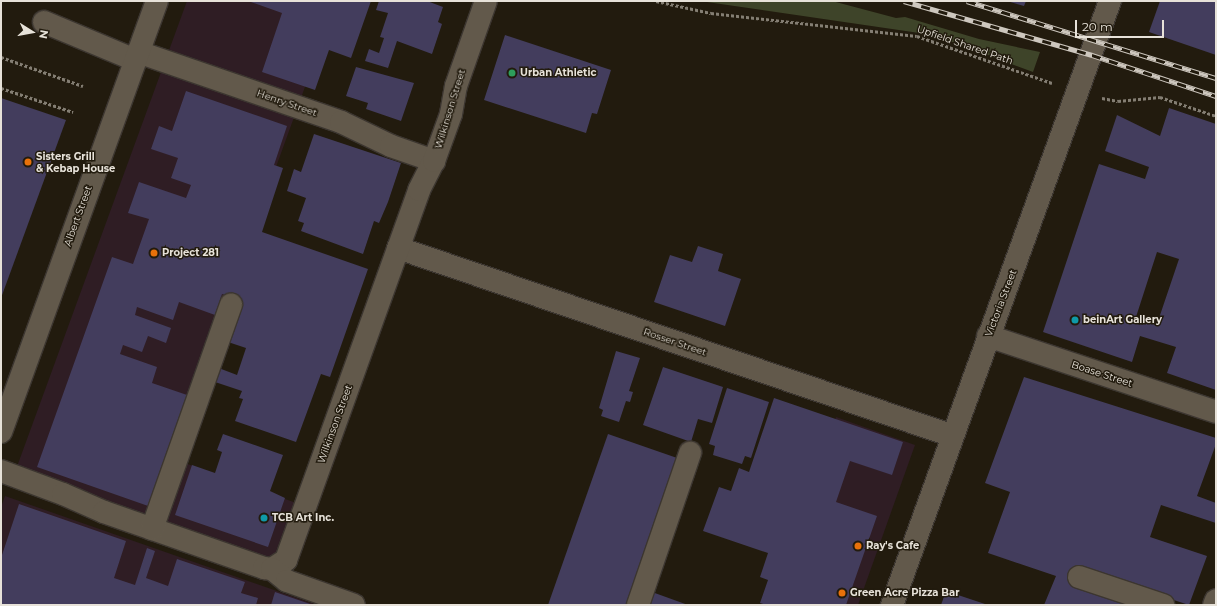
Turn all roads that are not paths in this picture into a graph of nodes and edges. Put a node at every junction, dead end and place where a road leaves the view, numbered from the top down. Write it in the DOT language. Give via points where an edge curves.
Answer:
graph roads {
  1 [pos="157,1"];
  2 [pos="486,1"];
  3 [pos="1110,1"];
  4 [pos="44,22"];
  5 [pos="136,56"];
  6 [pos="434,161"];
  7 [pos="398,248"];
  8 [pos="231,305"];
  9 [pos="988,336"];
  10 [pos="1216,412"];
  11 [pos="1,432"];
  12 [pos="953,436"];
  13 [pos="690,453"];
  14 [pos="1,471"];
  15 [pos="152,529"];
  16 [pos="272,570"];
  17 [pos="1079,577"];
  18 [pos="1216,600"];
  19 [pos="354,605"];
  20 [pos="638,605"];
  21 [pos="892,605"];
  22 [pos="1162,605"];
  23 [pos="1214,605"];
  1 -- 5 [label="street, Albert Street"];
  2 -- 6 [label="street, Wilkinson Street" via="456,86 451,114"];
  3 -- 9 [label="street, Victoria Street"];
  4 -- 5 [label="street, Henry Street"];
  5 -- 6 [label="street, Henry Street" via="341,122 391,146"];
  5 -- 11 [label="street, Albert Street"];
  6 -- 7 [label="street, Wilkinson Street" via="419,190"];
  7 -- 12 [label="street, Rosser Street"];
  7 -- 16 [label="street, Wilkinson Street" via="290,551 286,560"];
  8 -- 15 [label="street"];
  9 -- 10 [label="street, Boase Street"];
  9 -- 12 [label="street, Victoria Street"];
  12 -- 21 [label="street, Victoria Street"];
  13 -- 20 [label="street"];
  14 -- 15 [label="street"];
  15 -- 16 [label="street"];
  16 -- 19 [label="street" via="287,581"];
  17 -- 22 [label="street"];
  18 -- 23 [label="street"];
}
